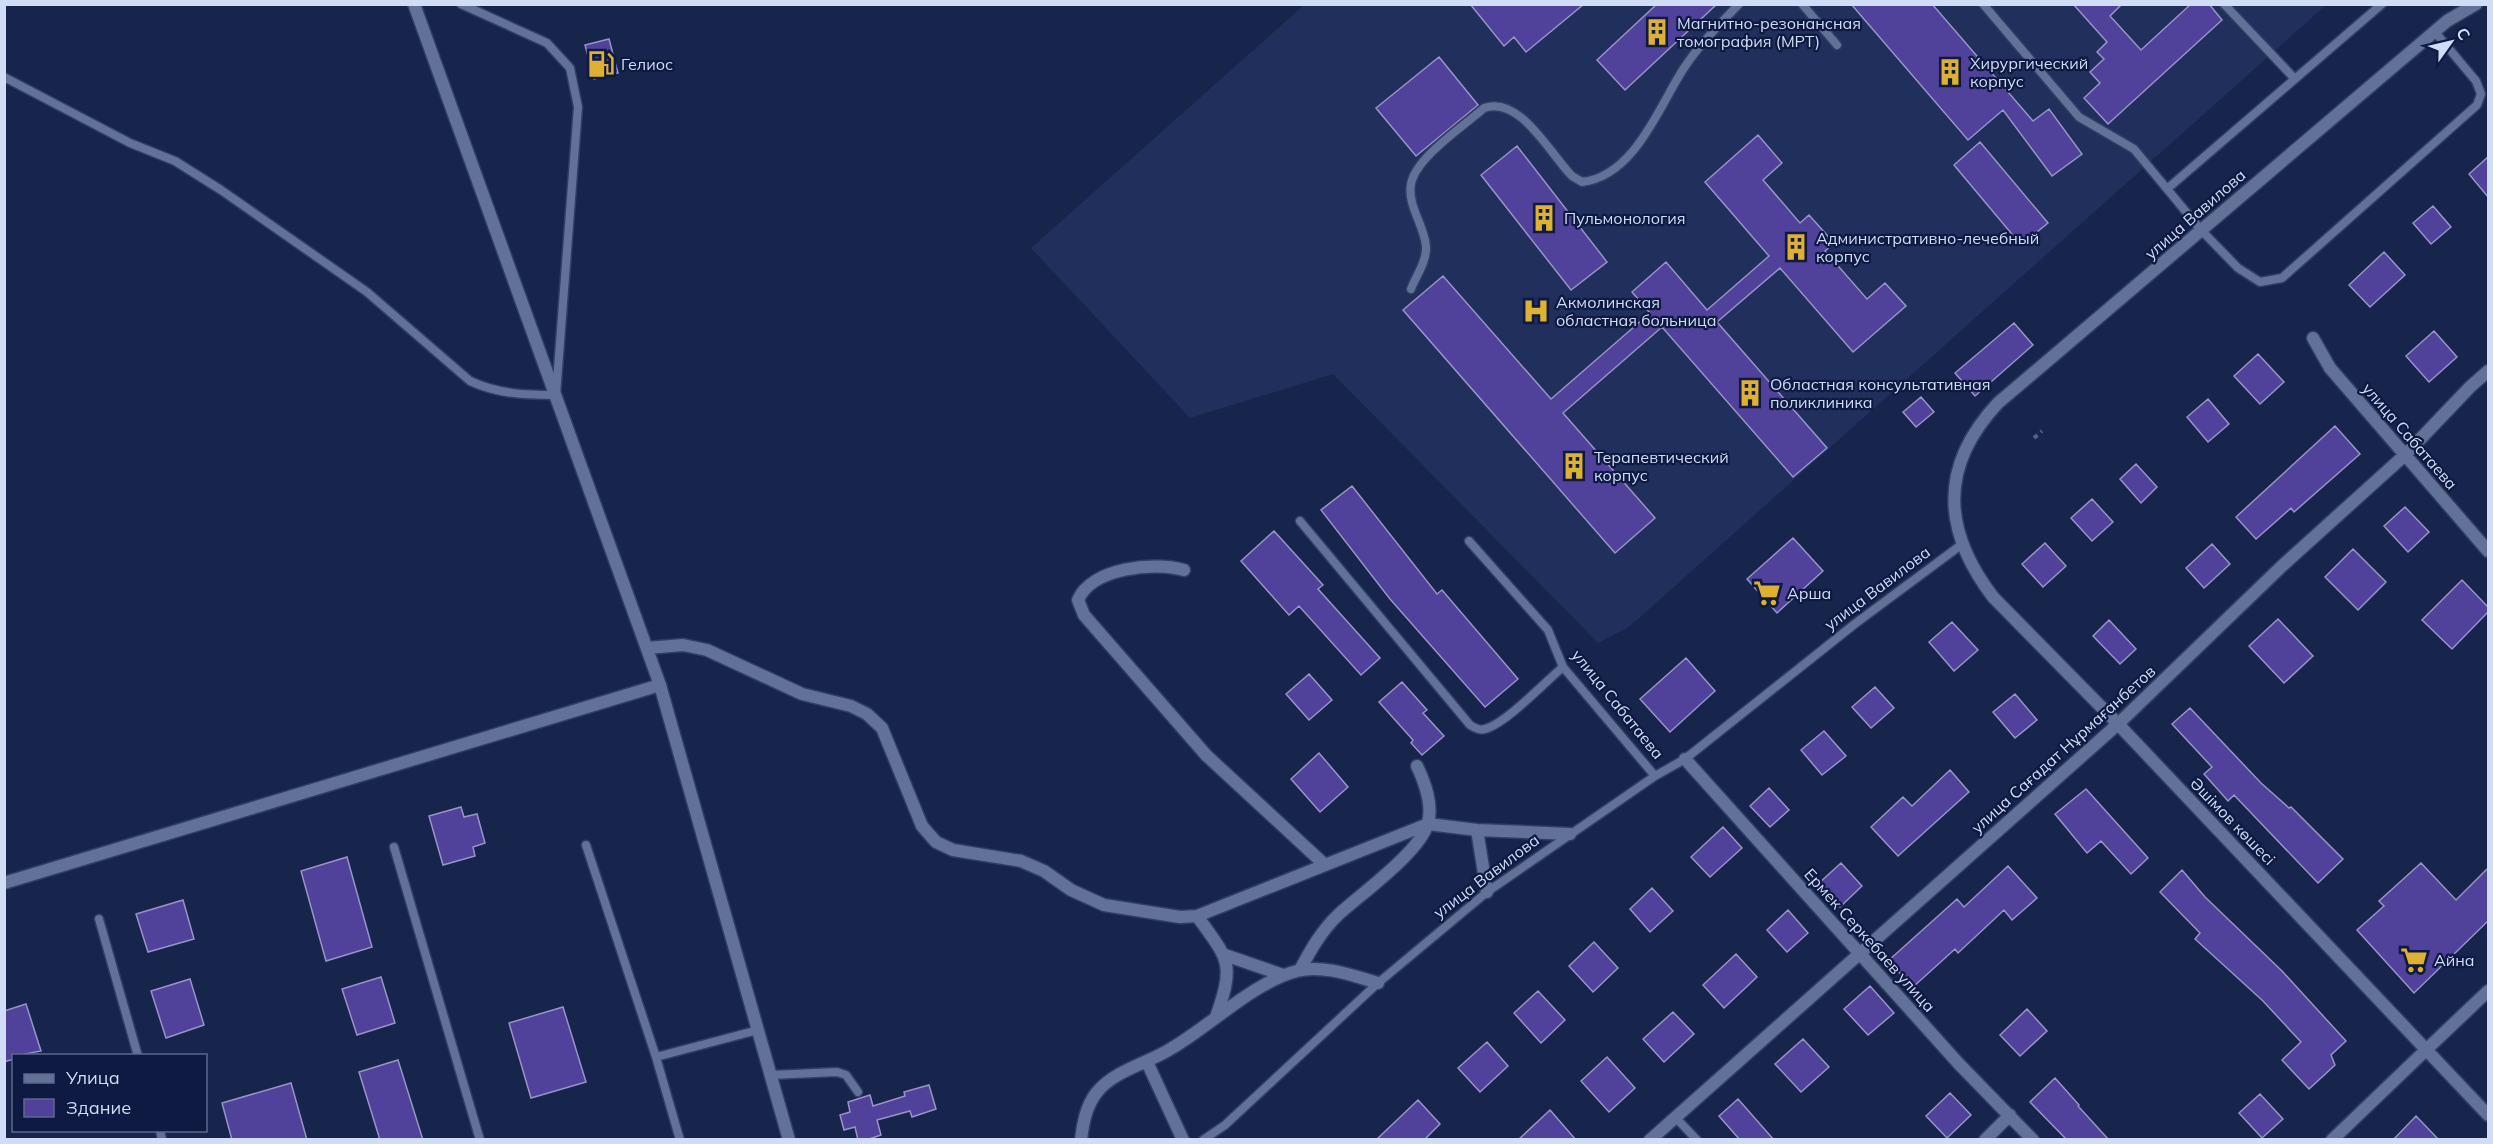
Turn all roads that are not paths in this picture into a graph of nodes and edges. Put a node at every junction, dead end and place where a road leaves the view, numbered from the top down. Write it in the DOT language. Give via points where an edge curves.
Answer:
graph roads {
  1 [pos="414,4"];
  2 [pos="461,4"];
  3 [pos="1739,4"];
  4 [pos="1802,4"];
  5 [pos="1983,4"];
  6 [pos="2224,4"];
  7 [pos="2382,4"];
  8 [pos="2476,4"];
  9 [pos="2435,32"];
  10 [pos="1837,45"];
  11 [pos="4,77"];
  12 [pos="2295,79"];
  13 [pos="2167,189"];
  14 [pos="2201,230"];
  15 [pos="1411,289"];
  16 [pos="2313,338"];
  17 [pos="2488,372"];
  18 [pos="556,395"];
  19 [pos="2406,454"];
  20 [pos="1300,521"];
  21 [pos="1469,541"];
  22 [pos="1961,545"];
  23 [pos="2488,551"];
  24 [pos="1184,570"];
  25 [pos="647,648"];
  26 [pos="1563,668"];
  27 [pos="660,685"];
  28 [pos="2118,724"];
  29 [pos="1685,759"];
  30 [pos="1417,766"];
  31 [pos="1655,776"];
  32 [pos="1428,824"];
  33 [pos="1477,830"];
  34 [pos="1570,834"];
  35 [pos="586,845"];
  36 [pos="394,847"];
  37 [pos="1325,865"];
  38 [pos="4,883"];
  39 [pos="1487,892"];
  40 [pos="1197,916"];
  41 [pos="99,919"];
  42 [pos="1860,953"];
  43 [pos="1225,955"];
  44 [pos="1300,970"];
  45 [pos="1283,975"];
  46 [pos="1378,983"];
  47 [pos="2488,992"];
  48 [pos="1216,1017"];
  49 [pos="758,1030"];
  50 [pos="2427,1049"];
  51 [pos="137,1054"];
  52 [pos="656,1057"];
  53 [pos="1147,1062"];
  54 [pos="771,1075"];
  55 [pos="858,1092"];
  56 [pos="2010,1115"];
  57 [pos="2488,1115"];
  58 [pos="1675,1117"];
  59 [pos="480,1140"];
  60 [pos="680,1140"];
  61 [pos="789,1140"];
  62 [pos="1081,1140"];
  63 [pos="1183,1140"];
  64 [pos="1203,1140"];
  65 [pos="1650,1140"];
  66 [pos="1697,1140"];
  67 [pos="1985,1140"];
  68 [pos="2033,1140"];
  69 [pos="2332,1140"];
  1 -- 18 [label="street"];
  2 -- 18 [label="lane" via="547,44 570,68 578,107"];
  3 -- 15 [label="lane" via="1685,66 1637,146 1614,169 1593,181 1582,182 1572,176 1524,119 1505,106 1484,108 1434,151 1411,183 1411,198 1426,246 1425,258"];
  4 -- 10 [label="lane"];
  5 -- 13 [label="lane" via="2079,117 2126,142"];
  6 -- 12 [label="lane"];
  7 -- 12 [label="lane"];
  8 -- 9 [label="street, улица Вавилова"];
  9 -- 14 [label="street, улица Вавилова"];
  9 -- 14 [label="lane" via="2476,81 2480,100 2282,278 2269,282 2252,279"];
  11 -- 18 [label="lane" via="130,143 175,161 212,184 366,292 470,381 490,391"];
  12 -- 13 [label="lane"];
  13 -- 14 [label="lane"];
  14 -- 22 [label="street, улица Вавилова" via="2042,364 1980,422 1969,439 1956,476 1955,521"];
  16 -- 19 [label="street, улица Сабатаева" via="2330,368"];
  17 -- 19 [label="street, улица Сағадат Нұрмағанбетов"];
  18 -- 25 [label="street"];
  19 -- 23 [label="street, улица Сабатаева"];
  19 -- 28 [label="street, улица Сағадат Нұрмағанбетов" via="2282,566"];
  20 -- 26 [label="lane" via="1475,729 1486,729 1501,720"];
  21 -- 26 [label="lane, улица Сабатаева" via="1548,630"];
  22 -- 28 [label="street, Әшімов көшесі" via="1993,597"];
  22 -- 29 [label="lane, улица Вавилова" via="1856,622"];
  24 -- 37 [label="street" via="1168,565 1095,579 1082,590 1078,600 1084,615 1206,755"];
  25 -- 27 [label="street"];
  25 -- 40 [label="street" via="683,645 706,650 802,694 867,714 882,728 922,826 936,842 953,850 1021,861 1104,905"];
  26 -- 31 [label="lane, улица Сабатаева"];
  27 -- 38 [label="street"];
  27 -- 49 [label="street"];
  28 -- 42 [label="street, улица Сағадат Нұрмағанбетов"];
  28 -- 50 [label="street, Әшімов көшесі"];
  29 -- 31 [label="lane, улица Вавилова"];
  29 -- 42 [label="street, Ермек Серкебаев улица"];
  30 -- 32 [label="street" via="1426,785"];
  31 -- 34 [label="lane, улица Вавилова"];
  32 -- 33 [label="street"];
  32 -- 37 [label="street"];
  32 -- 44 [label="street" via="1415,844 1316,939"];
  33 -- 34 [label="street"];
  33 -- 39 [label="street"];
  34 -- 39 [label="lane, улица Вавилова"];
  35 -- 52 [label="lane"];
  36 -- 59 [label="lane"];
  37 -- 40 [label="street"];
  39 -- 46 [label="lane, улица Вавилова"];
  40 -- 43 [label="street"];
  41 -- 51 [label="lane"];
  42 -- 56 [label="street, Ермек Серкебаев улица"];
  42 -- 58 [label="street, улица Сағадат Нұрмағанбетов"];
  43 -- 45 [label="street"];
  43 -- 48 [label="street" via="1227,981"];
  44 -- 45 [label="street"];
  44 -- 46 [label="street" via="1331,972"];
  45 -- 48 [label="street"];
  46 -- 64 [label="lane, улица Вавилова" via="1225,1125"];
  47 -- 50 [label="street"];
  48 -- 53 [label="street" via="1174,1048"];
  49 -- 52 [label="lane"];
  49 -- 54 [label="street"];
  50 -- 57 [label="street, Әшімов көшесі"];
  50 -- 69 [label="street"];
  52 -- 60 [label="lane"];
  53 -- 62 [label="street" via="1117,1076 1097,1092 1083,1120"];
  53 -- 63 [label="street"];
  54 -- 55 [label="lane" via="837,1072 846,1075"];
  54 -- 61 [label="street"];
  56 -- 67 [label="street"];
  56 -- 68 [label="street, Ермек Серкебаев улица"];
  58 -- 65 [label="street, улица Сағадат Нұрмағанбетов"];
  58 -- 66 [label="lane"];
}
